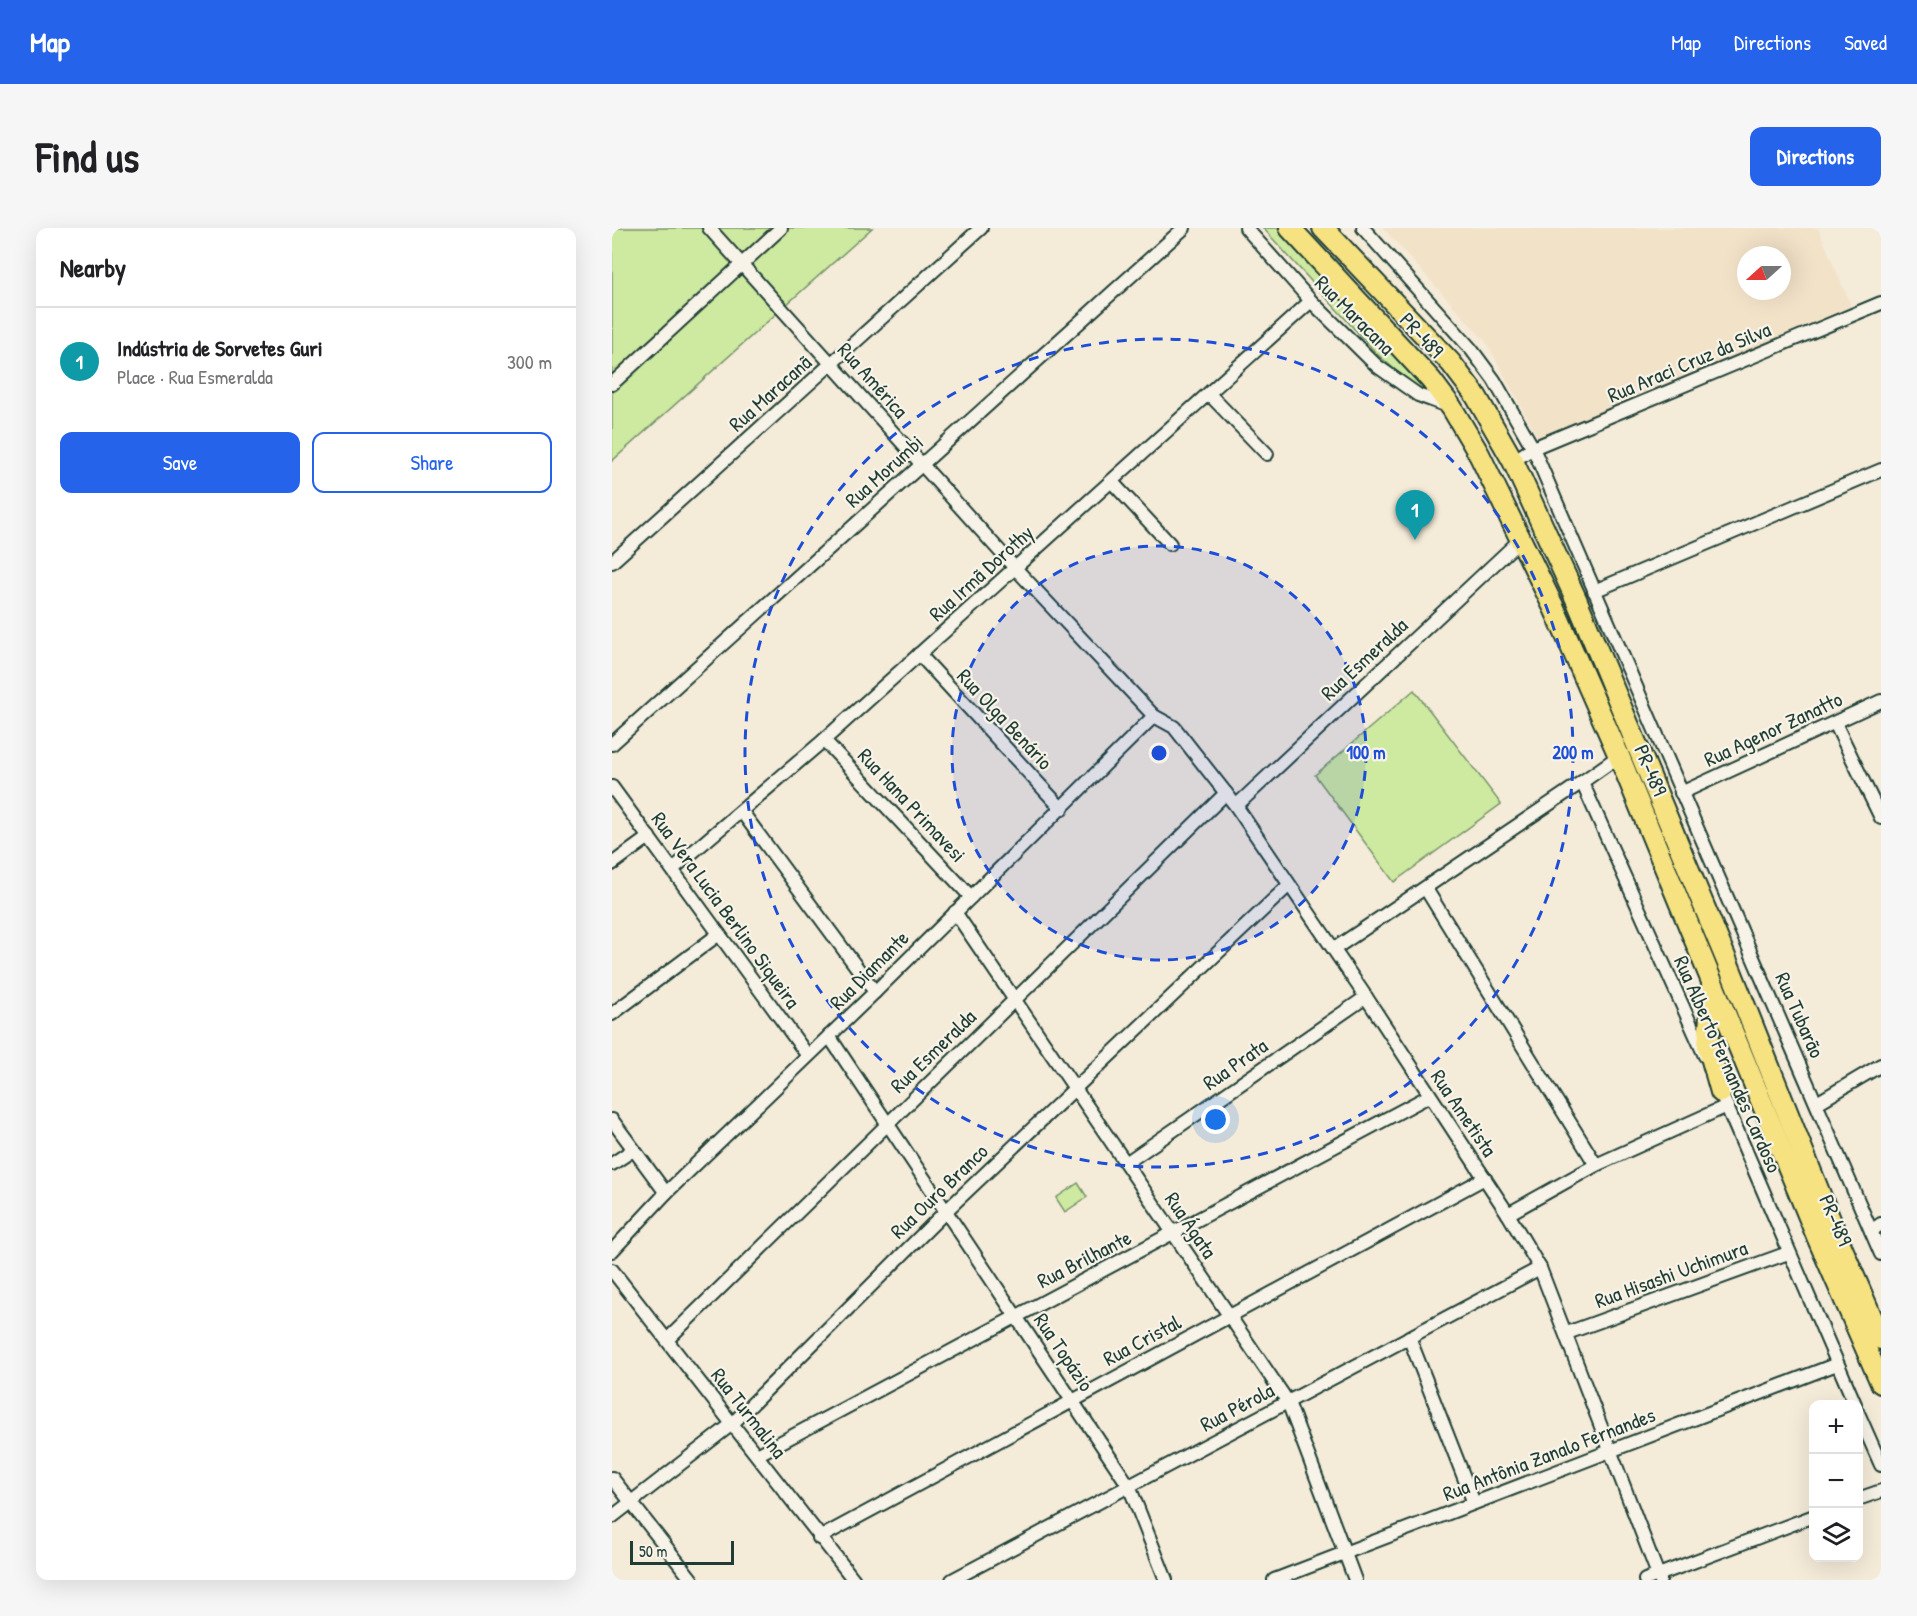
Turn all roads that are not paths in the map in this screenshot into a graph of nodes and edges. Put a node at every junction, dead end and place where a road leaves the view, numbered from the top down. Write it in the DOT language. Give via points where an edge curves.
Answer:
graph roads {
  1 [pos="709,228"];
  2 [pos="781,228"];
  3 [pos="981,228"];
  4 [pos="1184,228"];
  5 [pos="1246,228"];
  6 [pos="1290,228"];
  7 [pos="1323,228"];
  8 [pos="1363,228"];
  9 [pos="742,264"];
  10 [pos="1311,301"];
  11 [pos="1881,303"];
  12 [pos="832,364"];
  13 [pos="612,384"];
  14 [pos="1209,394"];
  15 [pos="1452,408"];
  16 [pos="1533,448"];
  17 [pos="1267,454"];
  18 [pos="1479,454"];
  19 [pos="1514,461"];
  20 [pos="921,463"];
  21 [pos="1881,470"];
  22 [pos="1112,482"];
  23 [pos="1520,540"];
  24 [pos="1170,544"];
  25 [pos="612,562"];
  26 [pos="1015,568"];
  27 [pos="1594,591"];
  28 [pos="919,654"];
  29 [pos="1881,701"];
  30 [pos="1154,716"];
  31 [pos="1835,723"];
  32 [pos="824,740"];
  33 [pos="612,744"];
  34 [pos="1619,756"];
  35 [pos="1582,782"];
  36 [pos="612,787"];
  37 [pos="1681,792"];
  38 [pos="1226,793"];
  39 [pos="1236,806"];
  40 [pos="1062,809"];
  41 [pos="742,812"];
  42 [pos="1881,818"];
  43 [pos="649,837"];
  44 [pos="612,864"];
  45 [pos="674,869"];
  46 [pos="1288,886"];
  47 [pos="1426,888"];
  48 [pos="971,897"];
  49 [pos="955,912"];
  50 [pos="719,934"];
  51 [pos="1334,949"];
  52 [pos="1712,981"];
  53 [pos="875,992"];
  54 [pos="1366,997"];
  55 [pos="1015,999"];
  56 [pos="612,1014"];
  57 [pos="829,1036"];
  58 [pos="808,1056"];
  59 [pos="1881,1065"];
  60 [pos="1075,1087"];
  61 [pos="1429,1096"];
  62 [pos="1724,1099"];
  63 [pos="1817,1103"];
  64 [pos="612,1120"];
  65 [pos="888,1121"];
  66 [pos="633,1150"];
  67 [pos="1126,1163"];
  68 [pos="612,1164"];
  69 [pos="1596,1165"];
  70 [pos="1485,1178"];
  71 [pos="666,1193"];
  72 [pos="947,1210"];
  73 [pos="1508,1214"];
  74 [pos="1876,1227"];
  75 [pos="1174,1235"];
  76 [pos="612,1251"];
  77 [pos="1788,1253"];
  78 [pos="1881,1254"];
  79 [pos="1540,1268"];
  80 [pos="612,1270"];
  81 [pos="1016,1315"];
  82 [pos="1229,1316"];
  83 [pos="1566,1333"];
  84 [pos="1409,1337"];
  85 [pos="668,1339"];
  86 [pos="1881,1339"];
  87 [pos="1837,1364"];
  88 [pos="1881,1383"];
  89 [pos="1073,1400"];
  90 [pos="1853,1400"];
  91 [pos="1288,1402"];
  92 [pos="732,1424"];
  93 [pos="1863,1425"];
  94 [pos="1611,1451"];
  95 [pos="757,1455"];
  96 [pos="1881,1466"];
  97 [pos="612,1478"];
  98 [pos="1129,1486"];
  99 [pos="1881,1491"];
  100 [pos="1863,1497"];
  101 [pos="630,1502"];
  102 [pos="1474,1503"];
  103 [pos="612,1516"];
  104 [pos="1809,1518"];
  105 [pos="819,1538"];
  106 [pos="1345,1553"];
  107 [pos="1659,1578"];
  108 [pos="692,1580"];
  109 [pos="854,1580"];
  110 [pos="952,1580"];
  111 [pos="1166,1580"];
  112 [pos="1274,1580"];
  113 [pos="1355,1580"];
  114 [pos="1645,1580"];
  1 -- 9 [label="street, Rua América"];
  2 -- 9 [label="street"];
  3 -- 12 [label="street, Rua Maracanã"];
  4 -- 20 [label="street, Rua Morumbi"];
  5 -- 10 [label="street, Rua Maracana"];
  6 -- 15 [label="main road, PR-489 / PR-489" via="1431,380"];
  7 -- 19 [label="main road, PR-489 / PR-489" via="1451,363 1476,396"];
  8 -- 16 [label="street, Rua Tubarão" via="1471,349 1494,380"];
  9 -- 12 [label="street, Rua América"];
  9 -- 13 [label="street"];
  10 -- 14 [label="street, Rua Irmã Dorothy"];
  10 -- 15 [label="street, Rua Maracana" via="1396,381 1418,395"];
  11 -- 16 [label="street, Rua Araci Cruz da Silva"];
  12 -- 20 [label="street, Rua América"];
  12 -- 25 [label="street, Rua Maracanã"];
  14 -- 17 [label="street"];
  14 -- 22 [label="street, Rua Irmã Dorothy"];
  15 -- 18 [label="main road, PR-489 / PR-489"];
  16 -- 19 [label="street, Rua Araci Cruz da Silva"];
  16 -- 27 [label="street, Rua Tubarão"];
  18 -- 19 [label="main road" via="1496,461"];
  18 -- 23 [label="main road, PR-489 / PR-489"];
  19 -- 86 [label="main road, PR-489 / PR-489" via="1577,601"];
  20 -- 26 [label="street, Rua América"];
  20 -- 33 [label="street, Rua Morumbi"];
  21 -- 27 [label="street"];
  22 -- 24 [label="street"];
  22 -- 26 [label="street, Rua Irmã Dorothy"];
  23 -- 34 [label="main road, PR-489 / PR-489"];
  23 -- 39 [label="street, Rua Esmeralda"];
  26 -- 28 [label="street, Rua Irmã Dorothy"];
  26 -- 30 [label="street, Rua América"];
  27 -- 37 [label="street, Rua Tubarão"];
  28 -- 32 [label="street, Rua Irmã Dorothy"];
  28 -- 40 [label="street, Rua Olga Benário"];
  29 -- 31 [label="street, Rua Agenor Zanatto"];
  30 -- 38 [label="street, Rua Ametista" via="1174,726"];
  30 -- 40 [label="street, Rua Diamante"];
  31 -- 37 [label="street, Rua Agenor Zanatto"];
  31 -- 42 [label="street"];
  32 -- 41 [label="street, Rua Irmã Dorothy"];
  32 -- 48 [label="street, Rua Hana Primavesi"];
  34 -- 35 [label="street"];
  34 -- 52 [label="main road, PR-489 / PR-489"];
  35 -- 47 [label="street"];
  35 -- 62 [label="street, Rua Alberto Fernandes Cardoso"];
  36 -- 43 [label="street, Rua Vera Lucia Berlino Siqueira"];
  37 -- 63 [label="street, Rua Tubarão"];
  38 -- 39 [label="street, Rua Ametista"];
  38 -- 55 [label="street, Rua Esmeralda"];
  39 -- 46 [label="street, Rua Ametista"];
  40 -- 48 [label="street, Rua Diamante"];
  41 -- 45 [label="street, Rua Irmã Dorothy"];
  41 -- 53 [label="street"];
  43 -- 44 [label="street"];
  43 -- 45 [label="street, Rua Vera Lucia Berlino Siqueira"];
  45 -- 50 [label="street, Rua Vera Lucia Berlino Siqueira"];
  46 -- 51 [label="street, Rua Ametista"];
  46 -- 60 [label="street, Rua Ouro Branco"];
  47 -- 51 [label="street"];
  47 -- 69 [label="street"];
  48 -- 49 [label="street, Rua Diamante"];
  49 -- 53 [label="street, Rua Diamante"];
  49 -- 55 [label="street, Rua Ágata"];
  50 -- 56 [label="street"];
  50 -- 58 [label="street, Rua Vera Lucia Berlino Siqueira"];
  51 -- 54 [label="street, Rua Ametista"];
  52 -- 62 [label="main road" via="1708,1046"];
  52 -- 88 [label="main road, PR-489 / PR-489"];
  53 -- 57 [label="street, Rua Diamante"];
  54 -- 61 [label="street, Rua Ametista"];
  54 -- 67 [label="street, Rua Prata"];
  55 -- 60 [label="street, Rua Ágata"];
  55 -- 65 [label="street, Rua Esmeralda"];
  57 -- 58 [label="street, Rua Diamante"];
  57 -- 65 [label="street, Rua Topázio"];
  58 -- 71 [label="street, Rua Diamante"];
  59 -- 63 [label="street"];
  60 -- 67 [label="street, Rua Ágata"];
  60 -- 72 [label="street, Rua Ouro Branco"];
  61 -- 70 [label="street, Rua Ametista"];
  61 -- 75 [label="street, Rua Brilhante"];
  62 -- 69 [label="street"];
  62 -- 77 [label="street, Rua Alberto Fernandes Cardoso"];
  63 -- 74 [label="street, Rua Tubarão"];
  64 -- 66 [label="street"];
  65 -- 72 [label="street, Rua Topázio"];
  65 -- 85 [label="street, Rua Esmeralda"];
  66 -- 68 [label="street"];
  66 -- 71 [label="street"];
  67 -- 75 [label="street, Rua Ágata"];
  69 -- 73 [label="street"];
  70 -- 73 [label="street, Rua Ametista"];
  70 -- 82 [label="street, Rua Cristal"];
  71 -- 76 [label="street, Rua Diamante"];
  72 -- 81 [label="street, Rua Topázio"];
  72 -- 92 [label="street, Rua Ouro Branco"];
  73 -- 79 [label="street, Rua Ametista"];
  74 -- 78 [label="street, Rua Tubarão"];
  75 -- 81 [label="street, Rua Brilhante"];
  75 -- 82 [label="street, Rua Ágata"];
  77 -- 83 [label="street, Rua Hisashi Uchimura"];
  77 -- 87 [label="street, Rua Alberto Fernandes Cardoso"];
  79 -- 83 [label="street, Rua Ametista"];
  79 -- 84 [label="street, Rua Pérola"];
  80 -- 85 [label="street, Rua Turmalina"];
  81 -- 89 [label="street, Rua Topázio"];
  81 -- 95 [label="street, Rua Brilhante"];
  82 -- 89 [label="street, Rua Cristal"];
  82 -- 91 [label="street, Rua Ágata"];
  83 -- 94 [label="street, Rua Ametista"];
  84 -- 91 [label="street, Rua Pérola"];
  84 -- 102 [label="street"];
  85 -- 92 [label="street, Rua Turmalina"];
  87 -- 90 [label="street, Rua Alberto Fernandes Cardoso"];
  87 -- 94 [label="street, Rua Antônia Zanalo Fernandes"];
  89 -- 98 [label="street, Rua Topázio"];
  89 -- 105 [label="street, Rua Cristal"];
  91 -- 98 [label="street, Rua Pérola"];
  91 -- 106 [label="street, Rua Ágata"];
  92 -- 95 [label="street, Rua Turmalina"];
  92 -- 101 [label="street, Rua Ouro Branco"];
  93 -- 96 [label="street"];
  94 -- 102 [label="street, Rua Antônia Zanalo Fernandes"];
  94 -- 107 [label="street, Rua Ametista"];
  95 -- 105 [label="street, Rua Turmalina"];
  97 -- 101 [label="street"];
  98 -- 110 [label="street, Rua Pérola"];
  98 -- 111 [label="street, Rua Topázio"];
  99 -- 100 [label="street"];
  101 -- 103 [label="street, Rua Ouro Branco"];
  101 -- 108 [label="street"];
  102 -- 106 [label="street, Rua Antônia Zanalo Fernandes"];
  104 -- 107 [label="street"];
  105 -- 109 [label="street, Rua Turmalina"];
  106 -- 112 [label="street, Rua Antônia Zanalo Fernandes"];
  106 -- 113 [label="street, Rua Ágata"];
  107 -- 114 [label="street"];
}
